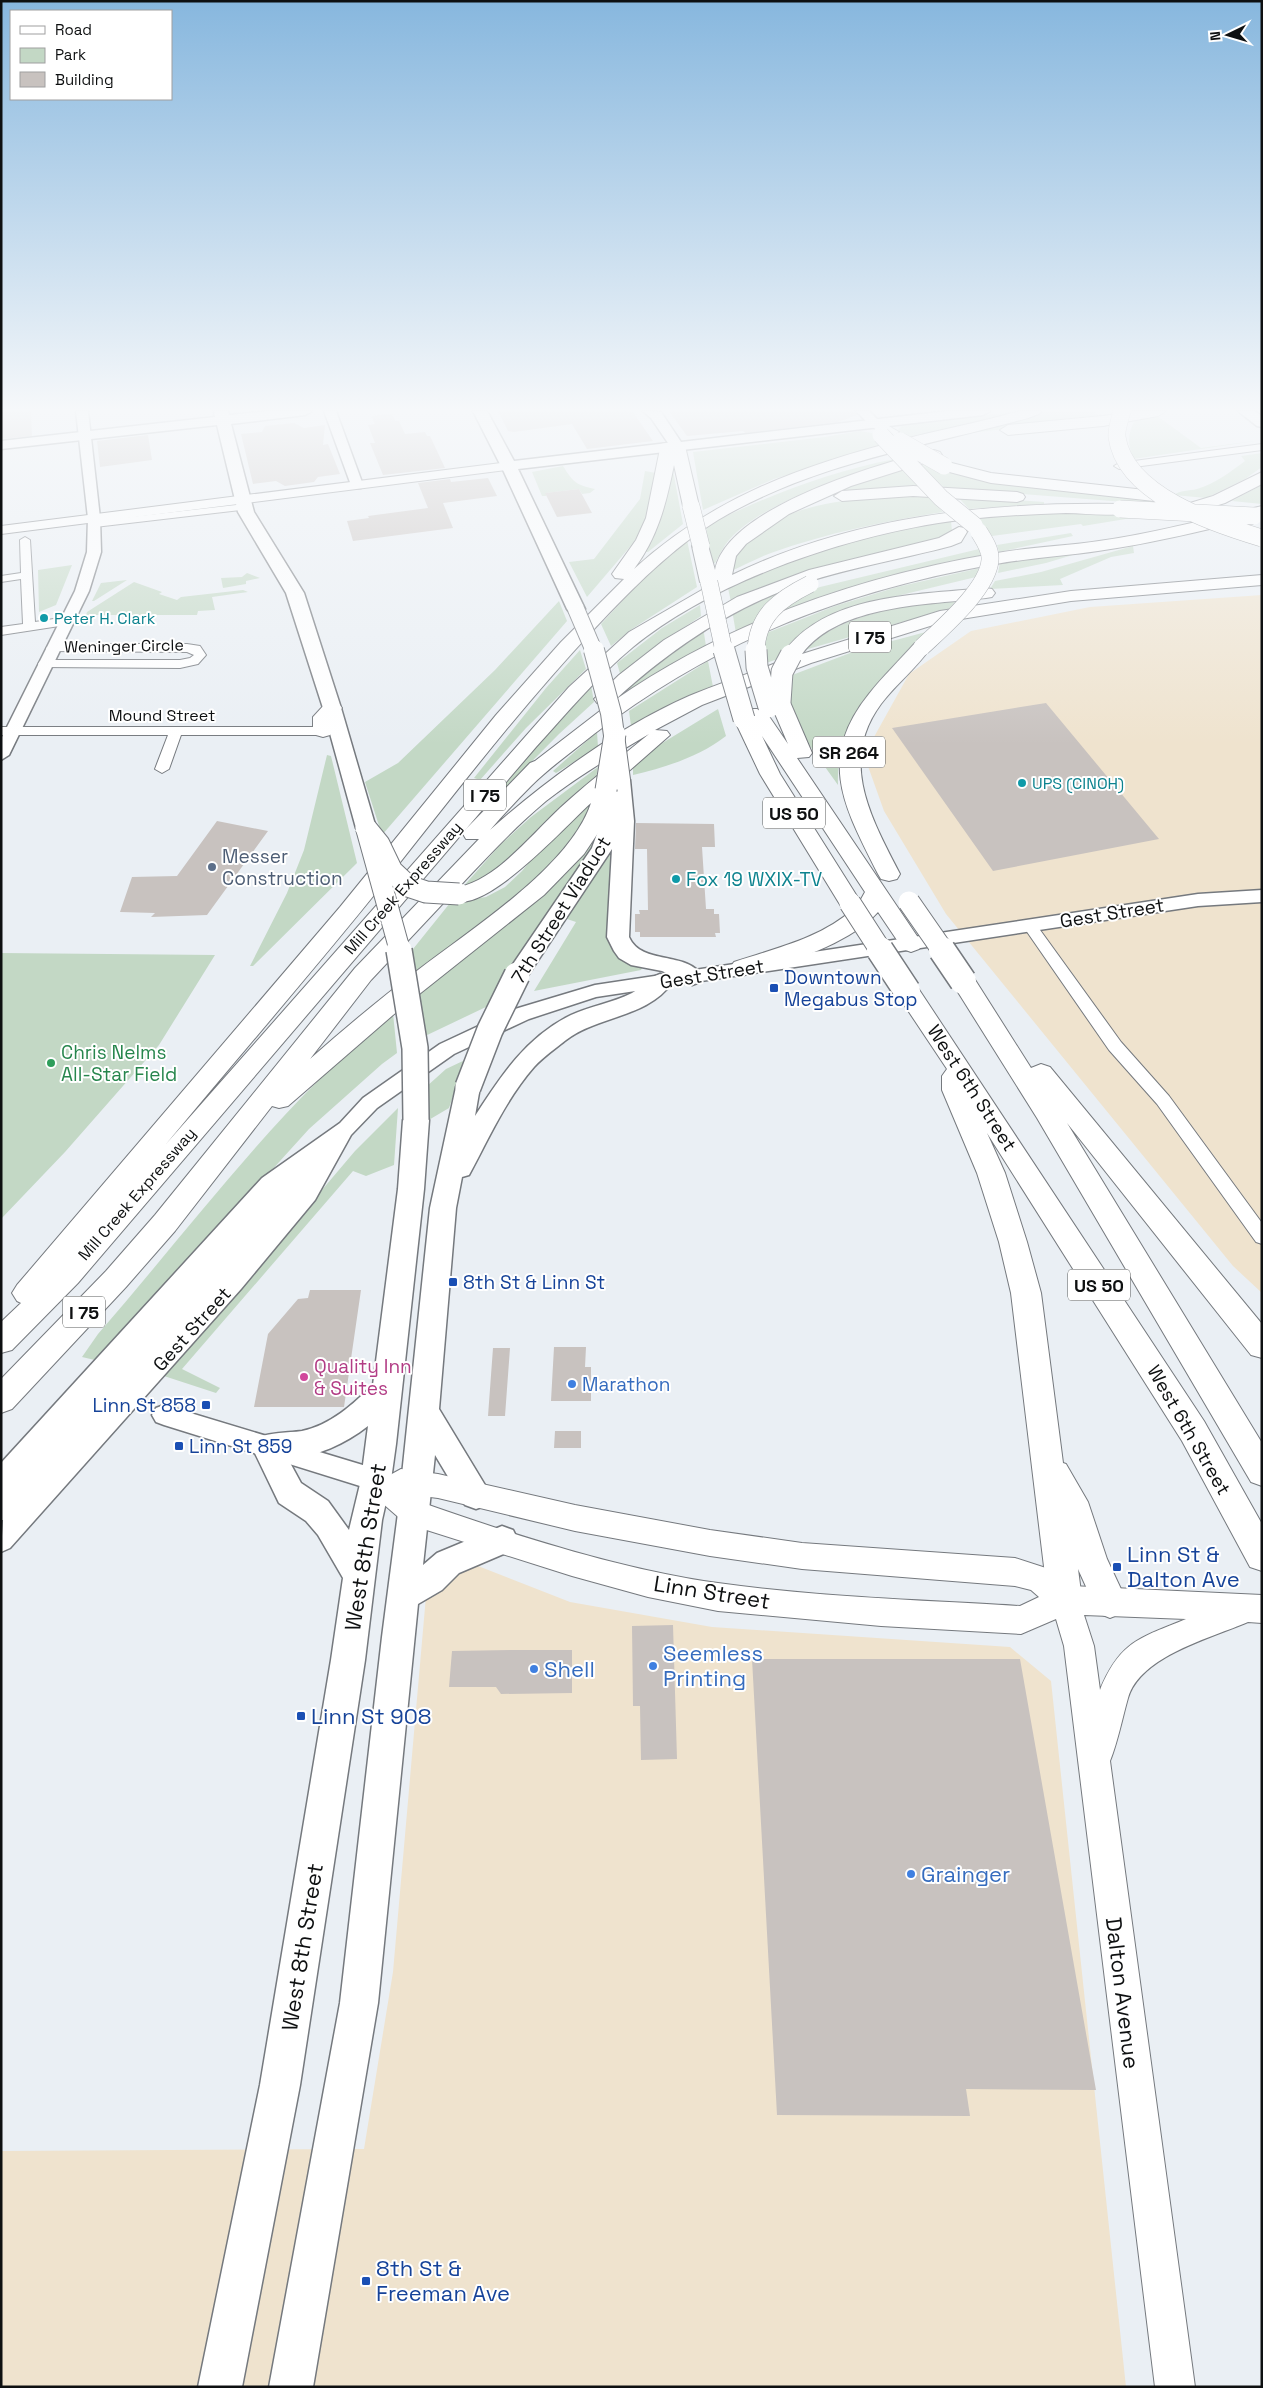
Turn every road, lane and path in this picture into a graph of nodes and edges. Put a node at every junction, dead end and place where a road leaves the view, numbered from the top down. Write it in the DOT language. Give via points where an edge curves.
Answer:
graph roads {
  1 [pos="80,522"];
  2 [pos="95,522"];
  3 [pos="251,522"];
  4 [pos="535,522"];
  5 [pos="653,522"];
  6 [pos="695,522"];
  7 [pos="704,522"];
  8 [pos="765,522"];
  9 [pos="765,522"];
  10 [pos="910,522"];
  11 [pos="958,522"];
  12 [pos="1120,522"];
  13 [pos="1135,522"];
  14 [pos="1210,522"];
  15 [pos="1215,522"];
  16 [pos="1103,525"];
  17 [pos="755,528"];
  18 [pos="1,530"];
  19 [pos="971,530"];
  20 [pos="1262,538"];
  21 [pos="1000,539"];
  22 [pos="25,540"];
  23 [pos="1126,541"];
  24 [pos="933,573"];
  25 [pos="27,575"];
  26 [pos="1,579"];
  27 [pos="716,579"];
  28 [pos="1262,580"];
  29 [pos="1244,581"];
  30 [pos="856,611"];
  31 [pos="66,621"];
  32 [pos="29,627"];
  33 [pos="1,630"];
  34 [pos="570,642"];
  35 [pos="52,648"];
  36 [pos="44,664"];
  37 [pos="744,682"];
  38 [pos="332,708"];
  39 [pos="763,710"];
  40 [pos="7,730"];
  41 [pos="323,730"];
  42 [pos="176,731"];
  43 [pos="615,734"];
  44 [pos="1,755"];
  45 [pos="162,769"];
  46 [pos="525,780"];
  47 [pos="613,785"];
  48 [pos="366,828"];
  49 [pos="879,878"];
  50 [pos="1262,896"];
  51 [pos="1030,926"];
  52 [pos="911,944"];
  53 [pos="742,968"];
  54 [pos="363,974"];
  55 [pos="692,977"];
  56 [pos="660,982"];
  57 [pos="996,1031"];
  58 [pos="956,1062"];
  59 [pos="347,1128"];
  60 [pos="444,1208"];
  61 [pos="165,1222"];
  62 [pos="1262,1237"];
  63 [pos="1,1324"];
  64 [pos="1,1342"];
  65 [pos="1262,1346"];
  66 [pos="386,1392"];
  67 [pos="1,1400"];
  68 [pos="424,1412"];
  69 [pos="164,1415"];
  70 [pos="268,1447"];
  71 [pos="1048,1464"];
  72 [pos="1262,1472"];
  73 [pos="376,1480"];
  74 [pos="1,1481"];
  75 [pos="417,1482"];
  76 [pos="476,1495"];
  77 [pos="1,1509"];
  78 [pos="414,1513"];
  79 [pos="1,1540"];
  80 [pos="502,1540"];
  81 [pos="1262,1556"];
  82 [pos="358,1574"];
  83 [pos="403,1596"];
  84 [pos="1065,1600"];
  85 [pos="1110,1602"];
  86 [pos="1254,1609"];
  87 [pos="1095,1761"];
  88 [pos="220,2387"];
  89 [pos="290,2387"];
  90 [pos="1175,2387"];
  1 -- 18 [label="main road"];
  2 -- 31 [label="street" via="94,552 89,572"];
  3 -- 38 [label="main road, West 8th Street" via="282,567 294,593"];
  4 -- 43 [label="main road, bridge" via="597,655"];
  5 -- 34 [label="highway" via="635,557"];
  6 -- 27 [label="highway, West 6th Street, bridge" via="700,546"];
  7 -- 34 [label="highway" via="682,535"];
  8 -- 17 [label="highway"];
  9 -- 17 [label="highway"];
  10 -- 64 [label="highway, Mill Creek Expressway / I 75" via="854,534 747,572 684,606 628,643 575,692 529,743 68,1274"];
  11 -- 19 [label="highway, bridge" via="960,527"];
  12 -- 16 [label="highway"];
  13 -- 24 [label="highway"];
  14 -- 23 [label="highway"];
  15 -- 20 [label="highway, bridge"];
  17 -- 27 [label="highway" via="733,548"];
  19 -- 46 [label="highway" via="945,542 772,588 699,623 626,678"];
  19 -- 49 [label="highway, SR 264, bridge" via="988,550 988,571 976,589 868,708 856,728 849,754 852,794"];
  21 -- 39 [label="highway, US 50, bridge" via="810,584 777,602 764,618 756,636 755,659"];
  22 -- 25 [label="street"];
  23 -- 24 [label="highway" via="1018,555"];
  23 -- 30 [label="highway" via="1058,562 914,594"];
  24 -- 46 [label="highway" via="822,603 716,647 643,690"];
  25 -- 26 [label="street"];
  25 -- 32 [label="street"];
  27 -- 39 [label="highway, West 6th Street / US 50, bridge" via="726,659"];
  28 -- 29 [label="highway, Mill Creek Expressway / I 75"];
  29 -- 30 [label="highway" via="1006,591"];
  29 -- 37 [label="highway, Mill Creek Expressway / I 75" via="1071,596 940,617 863,639"];
  30 -- 39 [label="highway, bridge" via="817,630 799,644"];
  31 -- 32 [label="street"];
  31 -- 35 [label="street"];
  32 -- 33 [label="street"];
  34 -- 63 [label="highway" via="434,803 348,912"];
  35 -- 36 [label="street"];
  35 -- 36 [label="street, Weninger Circle" via="187,648 196,649 200,655 194,661 180,664"];
  36 -- 40 [label="street"];
  37 -- 48 [label="highway, bridge" via="652,741 489,885 459,894 426,892 408,886 392,871 379,844"];
  37 -- 54 [label="highway, Mill Creek Expressway / I 75" via="696,701 648,726 587,762 539,797 485,846"];
  38 -- 41 [label="highway" via="323,717"];
  38 -- 48 [label="main road, West 8th Street"];
  39 -- 49 [label="highway"];
  39 -- 49 [label="highway, US 50" via="802,753"];
  39 -- 58 [label="highway, West 6th Street / US 50, bridge" via="770,774 907,992"];
  40 -- 42 [label="street, Mound Street"];
  40 -- 44 [label="street"];
  41 -- 42 [label="street, Mound Street"];
  42 -- 45 [label="street"];
  43 -- 47 [label="highway, bridge"];
  46 -- 54 [label="highway" via="433,879"];
  47 -- 55 [label="main road" via="624,821 618,937 621,946 643,962 669,966"];
  47 -- 60 [label="main road, 7th Street Viaduct, bridge" via="611,829 602,848 517,975 490,1030 468,1087"];
  47 -- 61 [label="highway" via="576,850 536,890 376,1015 276,1102 196,1200"];
  48 -- 66 [label="main road, West 8th Street, bridge" via="405,977 415,1048 416,1120 411,1189"];
  49 -- 52 [label="highway"];
  49 -- 53 [label="highway" via="873,903 867,912 836,933"];
  49 -- 57 [label="highway, US 50, bridge" via="909,902"];
  50 -- 51 [label="street, Gest Street" via="1198,900"];
  51 -- 52 [label="street, Gest Street"];
  51 -- 62 [label="street" via="1115,1046 1163,1100"];
  52 -- 53 [label="street, Gest Street"];
  53 -- 55 [label="street, Gest Street"];
  54 -- 61 [label="highway, Mill Creek Expressway / I 75"];
  55 -- 56 [label="street, Gest Street"];
  56 -- 59 [label="street, Gest Street" via="595,991 558,1001 481,1031 410,1072 370,1104"];
  56 -- 60 [label="main road" via="641,998 578,1021 526,1060 480,1128"];
  57 -- 65 [label="highway" via="1016,1041"];
  57 -- 72 [label="highway, US 50"];
  58 -- 71 [label="highway" via="955,1090 991,1173 1026,1292"];
  58 -- 81 [label="highway, West 6th Street / US 50" via="1193,1431"];
  59 -- 74 [label="street, Gest Street" via="269,1184"];
  59 -- 77 [label="street"];
  59 -- 79 [label="street, Gest Street" via="307,1194 233,1283"];
  60 -- 68 [label="main road, West 8th Street"];
  61 -- 67 [label="highway, Mill Creek Expressway / I 75"];
  66 -- 70 [label="main road" via="362,1415 328,1436 307,1443"];
  66 -- 73 [label="main road, West 8th Street"];
  68 -- 75 [label="main road, West 8th Street"];
  68 -- 76 [label="main road"];
  69 -- 70 [label="street, Linn Street"];
  70 -- 73 [label="street, Linn Street"];
  70 -- 82 [label="main road" via="290,1492 329,1524"];
  71 -- 84 [label="highway"];
  71 -- 85 [label="highway" via="1072,1502 1091,1561"];
  73 -- 75 [label="main road, Linn Street"];
  73 -- 78 [label="main road, Linn Street"];
  73 -- 82 [label="main road, West 8th Street"];
  75 -- 76 [label="main road, Linn Street"];
  75 -- 78 [label="main road, West 8th Street"];
  76 -- 84 [label="main road, Linn Street" via="629,1529 728,1546 802,1556 1016,1572 1040,1579"];
  78 -- 80 [label="main road, Linn Street"];
  78 -- 83 [label="main road, West 8th Street"];
  80 -- 83 [label="main road" via="448,1563 431,1579"];
  80 -- 84 [label="main road, Linn Street" via="648,1583 726,1598 1021,1620"];
  82 -- 88 [label="main road, West 8th Street" via="347,1669 280,2085"];
  83 -- 89 [label="main road, West 8th Street" via="359,2002"];
  84 -- 85 [label="main road, Linn Street"];
  84 -- 87 [label="main road, Dalton Avenue" via="1079,1646"];
  85 -- 86 [label="main road, Linn Street"];
  86 -- 87 [label="main road" via="1163,1642 1128,1666 1112,1694"];
  87 -- 90 [label="main road, Dalton Avenue"];
}
